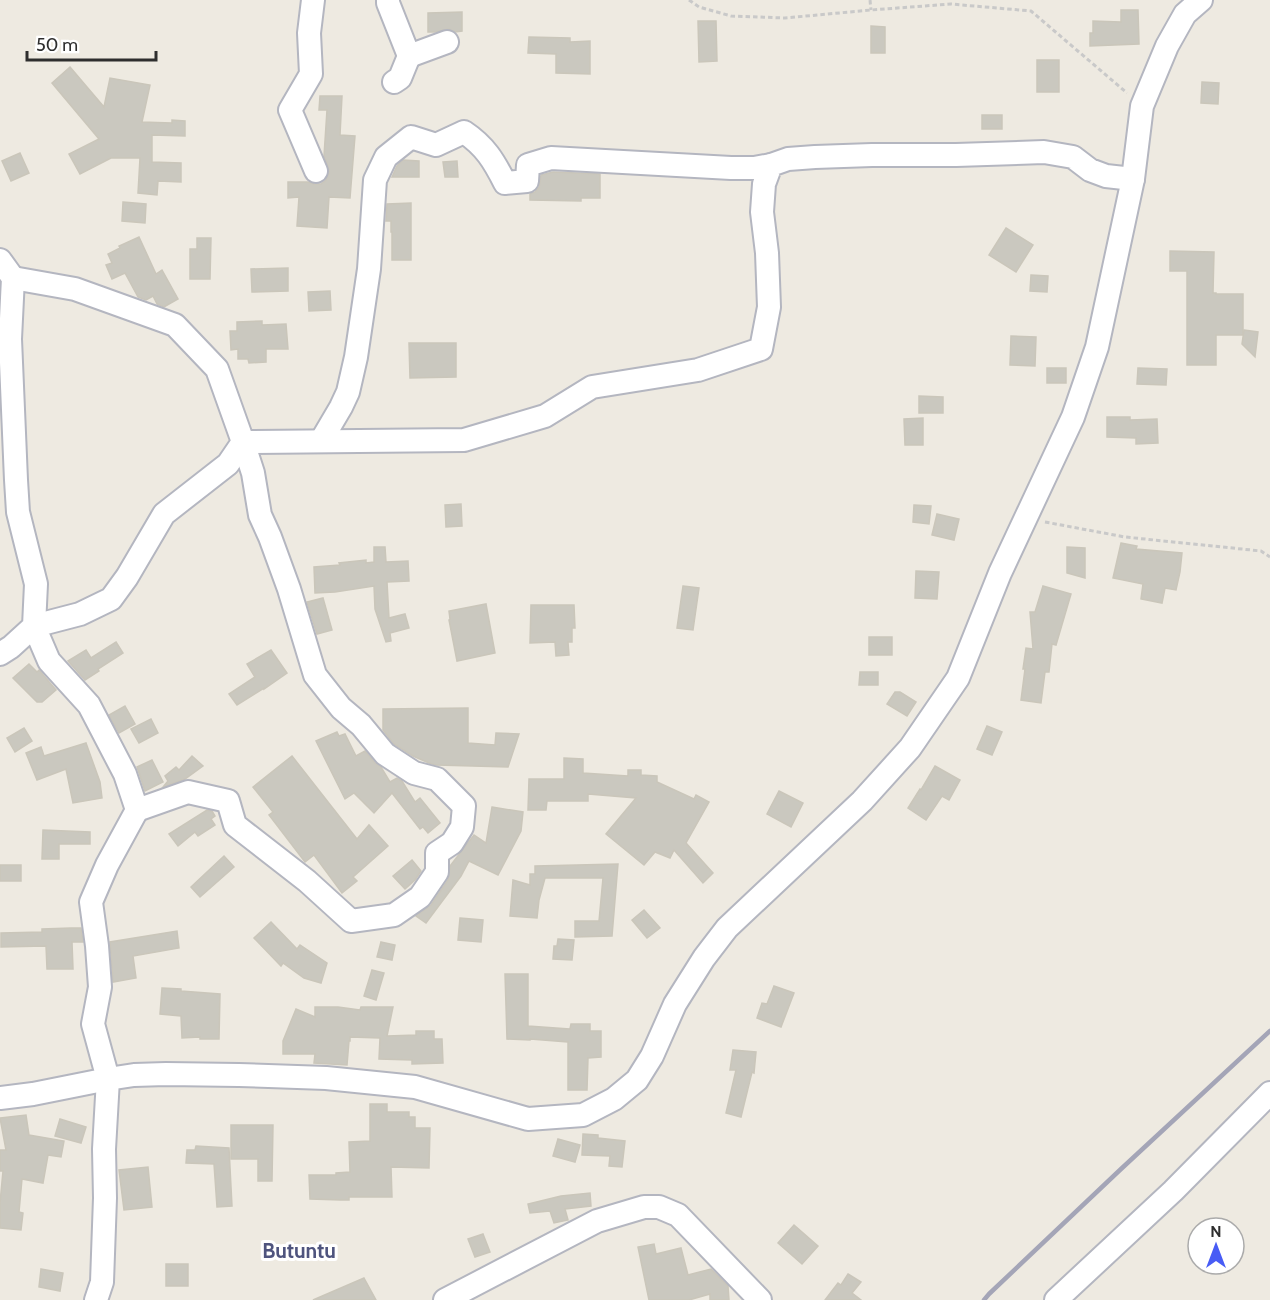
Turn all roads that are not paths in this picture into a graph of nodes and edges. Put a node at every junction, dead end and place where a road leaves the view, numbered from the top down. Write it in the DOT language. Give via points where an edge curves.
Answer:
graph roads {
  1 [pos="313,0"];
  2 [pos="388,0"];
  3 [pos="1201,0"];
  4 [pos="447,42"];
  5 [pos="409,56"];
  6 [pos="394,82"];
  7 [pos="771,165"];
  8 [pos="316,171"];
  9 [pos="1133,179"];
  10 [pos="6,269"];
  11 [pos="321,441"];
  12 [pos="243,442"];
  13 [pos="34,626"];
  14 [pos="0,654"];
  15 [pos="137,810"];
  16 [pos="108,1079"];
  17 [pos="1270,1093"];
  18 [pos="0,1098"];
  19 [pos="96,1300"];
  20 [pos="445,1300"];
  21 [pos="760,1300"];
  22 [pos="1056,1300"];
  1 -- 8 [label="street" via="310,74 290,110"];
  2 -- 5 [label="street"];
  3 -- 9 [label="street" via="1185,14 1167,45 1142,106"];
  4 -- 5 [label="street"];
  5 -- 6 [label="street" via="400,78"];
  7 -- 9 [label="street" via="815,157 1044,152 1072,157 1106,176"];
  7 -- 11 [label="street" via="764,184 762,212 769,307 761,349 698,370 592,387 545,416 464,440"];
  7 -- 11 [label="street" via="731,168 551,158 528,165 527,181 505,183 492,158 464,132 436,145 411,137 386,157 375,180 369,269 356,357 348,393"];
  9 -- 16 [label="street" via="1097,347 1073,417 1000,573 958,678 910,748 862,801 727,928 675,1004 637,1080 614,1099 584,1115 528,1119 415,1087 326,1078 197,1074"];
  10 -- 12 [label="street" via="175,325 217,369"];
  10 -- 13 [label="street" via="18,512 36,584"];
  11 -- 12 [label="street"];
  12 -- 13 [label="street" via="228,464 164,514 111,599 80,614"];
  12 -- 15 [label="street" via="260,515 289,590 315,675 385,754 414,773 437,779 464,806 462,827 452,843 437,853 436,872 420,897 394,915 351,921 235,825 228,801 188,792"];
  13 -- 14 [label="street"];
  13 -- 15 [label="street" via="49,661 89,705 125,774"];
  15 -- 16 [label="street" via="91,902 100,987 93,1024"];
  16 -- 18 [label="street"];
  16 -- 19 [label="street" via="102,1282"];
  17 -- 22 [label="street"];
  20 -- 21 [label="street" via="597,1221 644,1207 659,1207 678,1215"];
}
